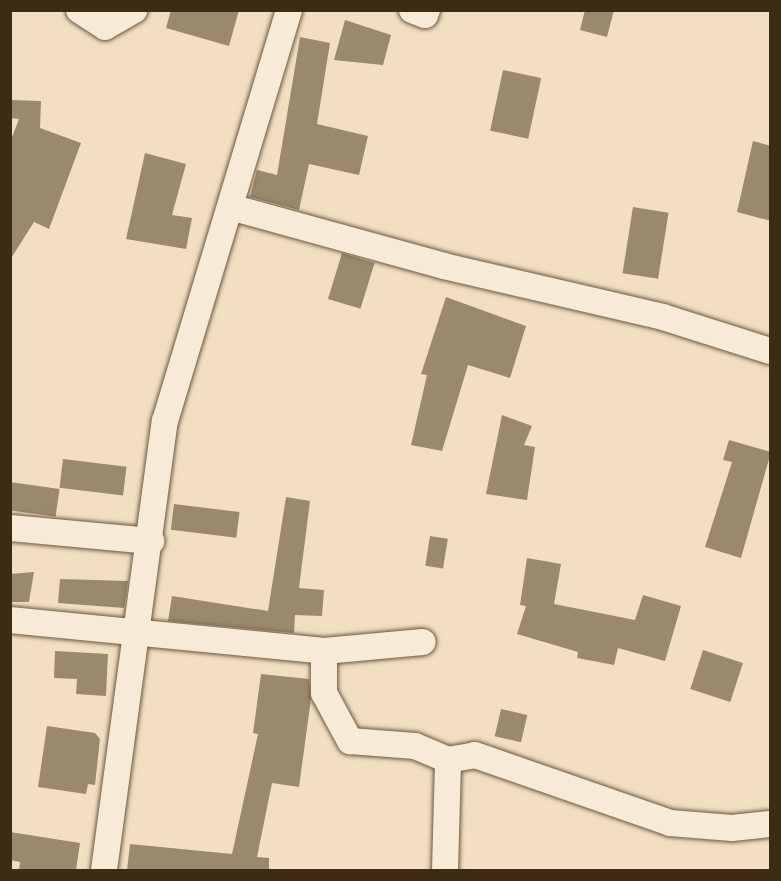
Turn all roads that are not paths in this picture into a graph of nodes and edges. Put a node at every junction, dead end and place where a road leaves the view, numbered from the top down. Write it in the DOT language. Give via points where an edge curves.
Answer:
graph roads {
  1 [pos="79,10"];
  2 [pos="135,10"];
  3 [pos="289,10"];
  4 [pos="412,10"];
  5 [pos="427,10"];
  6 [pos="230,207"];
  7 [pos="771,351"];
  8 [pos="10,528"];
  9 [pos="151,541"];
  10 [pos="10,620"];
  11 [pos="138,634"];
  12 [pos="423,642"];
  13 [pos="324,651"];
  14 [pos="448,760"];
  15 [pos="771,824"];
  16 [pos="104,870"];
  17 [pos="445,870"];
  1 -- 2 [label="street" via="105,27"];
  3 -- 6 [label="street"];
  4 -- 5 [label="street" via="425,15"];
  6 -- 7 [label="street" via="455,269 663,317"];
  6 -- 9 [label="street" via="165,421"];
  8 -- 9 [label="street"];
  9 -- 11 [label="street"];
  10 -- 11 [label="street"];
  11 -- 13 [label="street"];
  11 -- 16 [label="street"];
  12 -- 13 [label="street"];
  13 -- 14 [label="street" via="324,693 350,741 415,746"];
  14 -- 15 [label="street" via="475,754 670,822 722,828"];
  14 -- 17 [label="street"];
}
